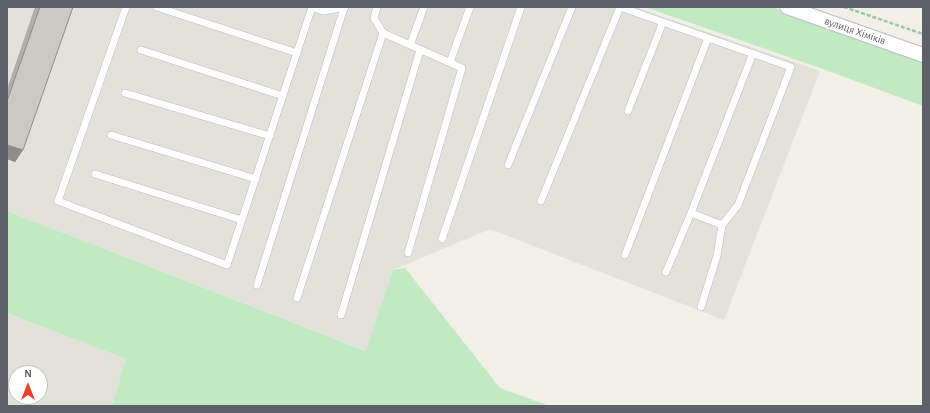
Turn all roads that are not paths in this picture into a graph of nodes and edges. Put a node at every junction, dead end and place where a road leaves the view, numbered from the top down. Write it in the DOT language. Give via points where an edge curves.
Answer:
graph roads {
  1 [pos="126,7"];
  2 [pos="157,7"];
  3 [pos="312,7"];
  4 [pos="344,7"];
  5 [pos="377,7"];
  6 [pos="424,7"];
  7 [pos="470,7"];
  8 [pos="521,7"];
  9 [pos="572,7"];
  10 [pos="620,7"];
  11 [pos="788,7"];
  12 [pos="808,10"];
  13 [pos="663,22"];
  14 [pos="383,33"];
  15 [pos="708,38"];
  16 [pos="410,45"];
  17 [pos="141,50"];
  18 [pos="420,50"];
  19 [pos="297,53"];
  20 [pos="753,53"];
  21 [pos="923,55"];
  22 [pos="450,62"];
  23 [pos="125,93"];
  24 [pos="283,96"];
  25 [pos="628,111"];
  26 [pos="111,134"];
  27 [pos="270,136"];
  28 [pos="508,165"];
  29 [pos="95,174"];
  30 [pos="256,179"];
  31 [pos="541,201"];
  32 [pos="692,213"];
  33 [pos="242,220"];
  34 [pos="722,226"];
  35 [pos="442,239"];
  36 [pos="408,253"];
  37 [pos="625,255"];
  38 [pos="666,272"];
  39 [pos="257,285"];
  40 [pos="298,298"];
  41 [pos="701,307"];
  42 [pos="342,315"];
  1 -- 33 [label="lane" via="58,201 227,266"];
  2 -- 19 [label="lane"];
  3 -- 4 [label="lane" via="323,11"];
  3 -- 19 [label="lane"];
  4 -- 39 [label="lane"];
  5 -- 14 [label="lane" via="374,18"];
  6 -- 16 [label="lane"];
  7 -- 22 [label="lane"];
  8 -- 35 [label="lane"];
  9 -- 28 [label="lane"];
  10 -- 13 [label="lane"];
  10 -- 31 [label="lane"];
  11 -- 12 [label="street, вулиця Хіміків"];
  12 -- 21 [label="street, вулиця Хіміків"];
  13 -- 15 [label="lane"];
  13 -- 25 [label="lane"];
  14 -- 16 [label="lane"];
  14 -- 40 [label="lane"];
  15 -- 20 [label="lane"];
  15 -- 37 [label="lane"];
  16 -- 18 [label="lane"];
  17 -- 24 [label="lane"];
  18 -- 22 [label="lane"];
  18 -- 42 [label="lane"];
  19 -- 24 [label="lane"];
  20 -- 32 [label="lane"];
  20 -- 34 [label="lane" via="791,67 738,205"];
  22 -- 36 [label="lane" via="462,68"];
  23 -- 27 [label="lane"];
  24 -- 27 [label="lane"];
  26 -- 30 [label="lane"];
  27 -- 30 [label="lane"];
  29 -- 33 [label="lane"];
  30 -- 33 [label="lane"];
  32 -- 34 [label="lane"];
  32 -- 38 [label="lane"];
  34 -- 41 [label="lane" via="717,256"];
}
